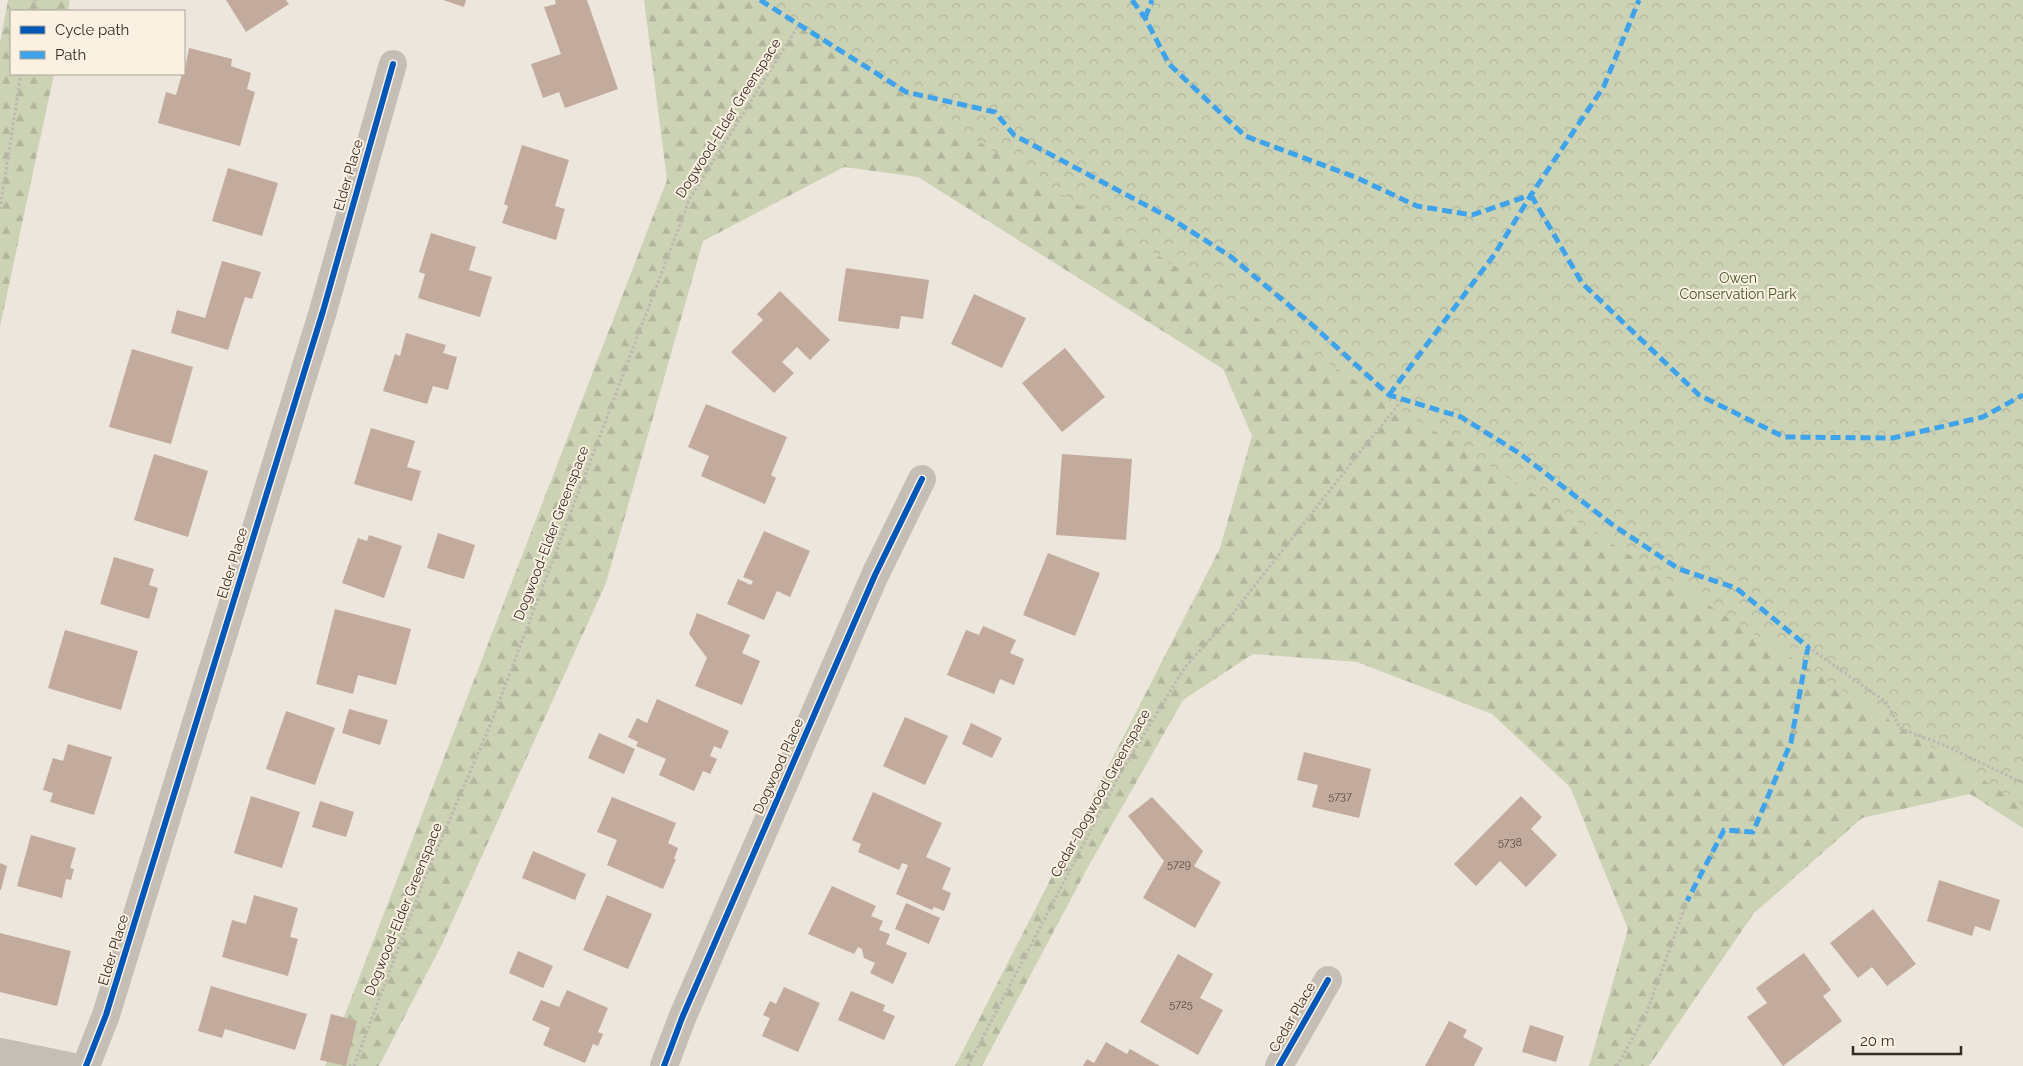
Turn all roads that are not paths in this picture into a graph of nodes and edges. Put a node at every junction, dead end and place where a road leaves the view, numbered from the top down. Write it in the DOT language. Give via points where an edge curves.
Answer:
graph roads {
  1 [pos="393,64"];
  2 [pos="922,479"];
  3 [pos="1328,980"];
  4 [pos="0,1052"];
  5 [pos="69,1066"];
  6 [pos="86,1066"];
  7 [pos="664,1066"];
  8 [pos="1278,1066"];
  1 -- 6 [label="street, Elder Place" via="323,311 108,1006"];
  2 -- 7 [label="street, Dogwood Place" via="875,575"];
  3 -- 8 [label="street, Cedar Place"];
  4 -- 5 [label="street"];
}
